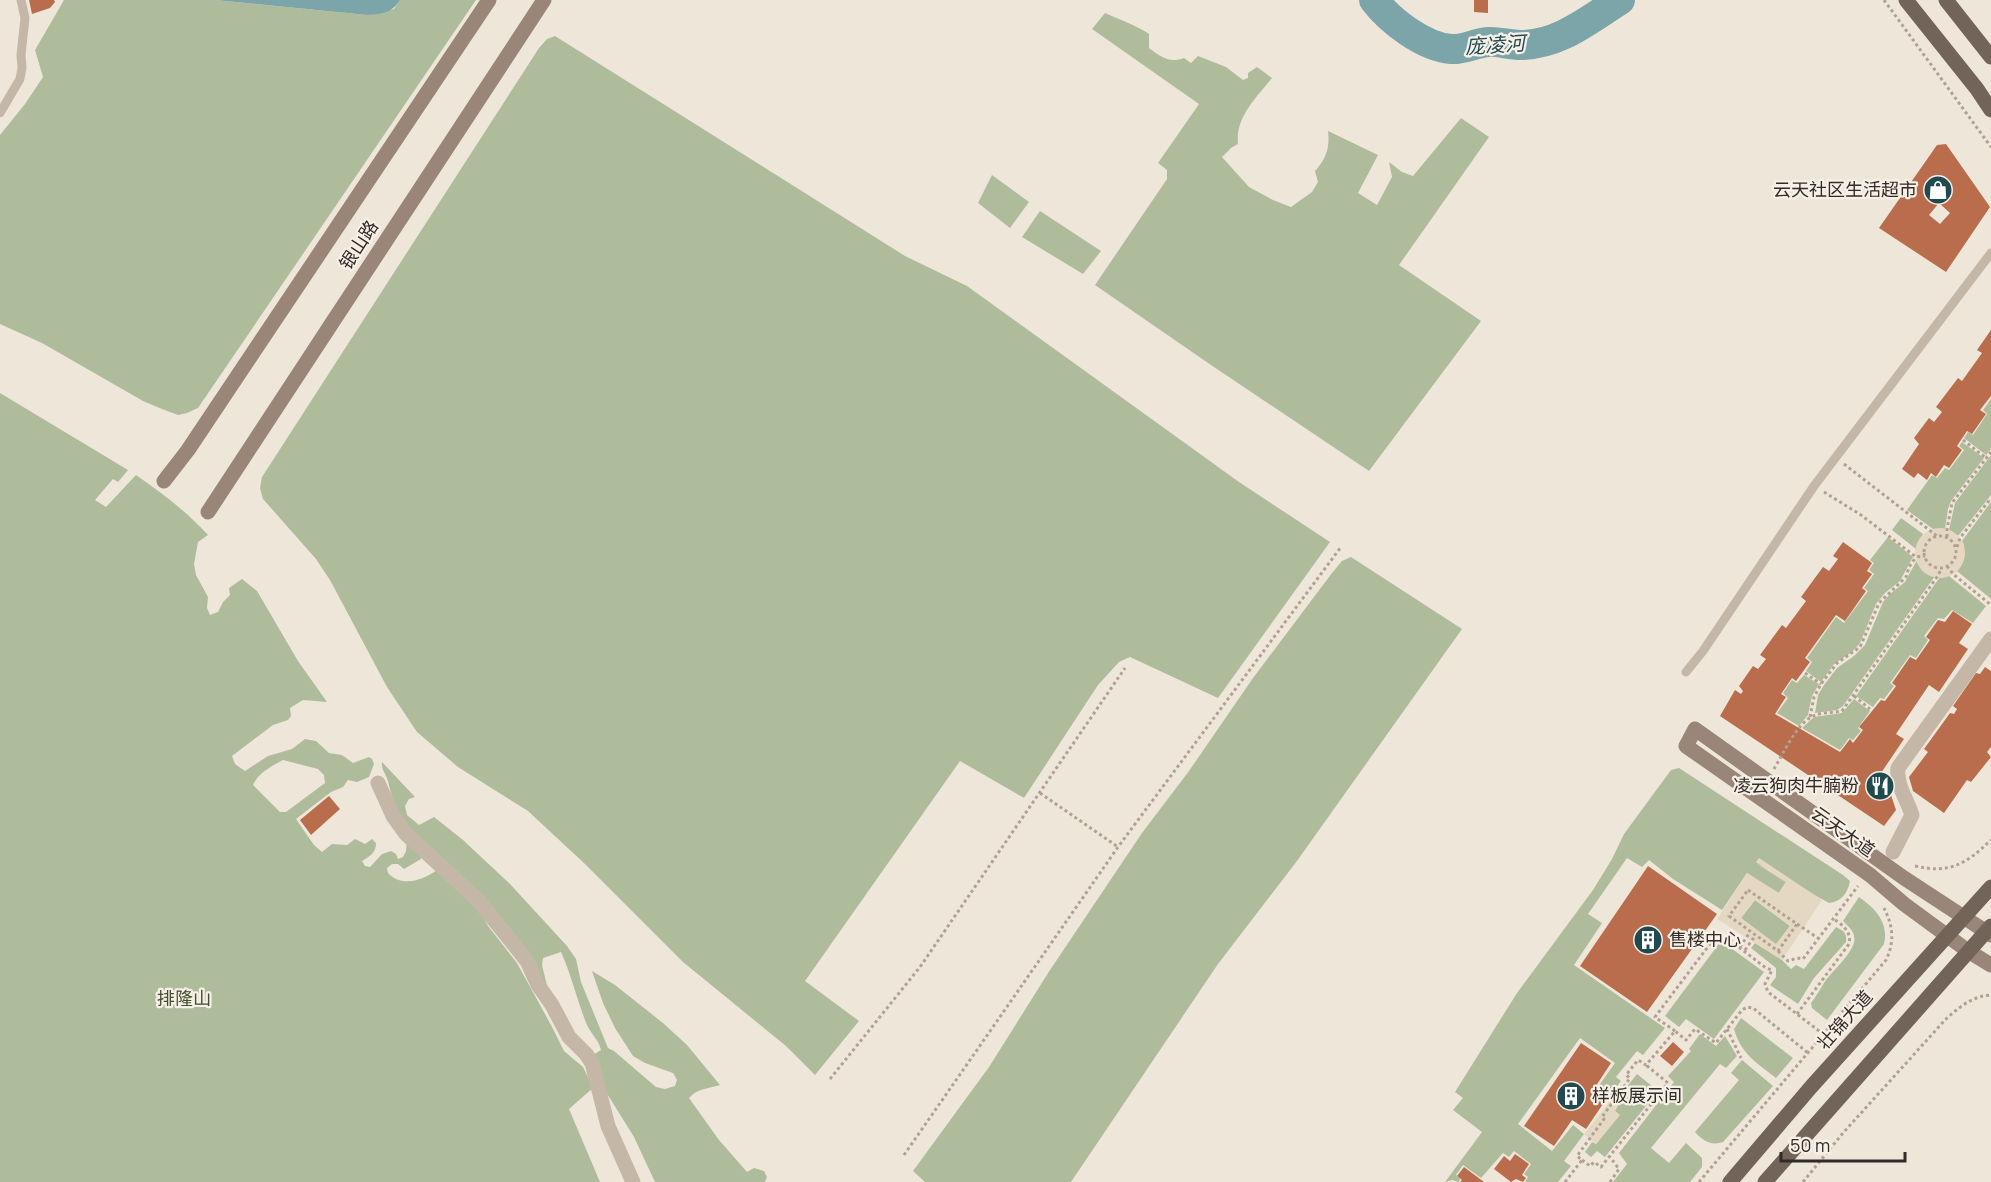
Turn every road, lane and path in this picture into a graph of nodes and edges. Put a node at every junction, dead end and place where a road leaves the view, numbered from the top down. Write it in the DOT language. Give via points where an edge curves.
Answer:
graph roads {
  1 [pos="21,0"];
  2 [pos="489,0"];
  3 [pos="544,0"];
  4 [pos="1884,0"];
  5 [pos="1906,0"];
  6 [pos="1946,0"];
  7 [pos="1991,57"];
  8 [pos="1991,110"];
  9 [pos="0,113"];
  10 [pos="1991,147"];
  11 [pos="1991,253"];
  12 [pos="1963,440"];
  13 [pos="1991,452"];
  14 [pos="1835,458"];
  15 [pos="1986,458"];
  16 [pos="164,482"];
  17 [pos="1814,486"];
  18 [pos="1991,498"];
  19 [pos="208,512"];
  20 [pos="1937,536"];
  21 [pos="1947,537"];
  22 [pos="1341,547"];
  23 [pos="1956,549"];
  24 [pos="1916,556"];
  25 [pos="1925,556"];
  26 [pos="1947,566"];
  27 [pos="1942,568"];
  28 [pos="1991,605"];
  29 [pos="1988,649"];
  30 [pos="1125,668"];
  31 [pos="1686,672"];
  32 [pos="1805,673"];
  33 [pos="1821,684"];
  34 [pos="1854,696"];
  35 [pos="1870,709"];
  36 [pos="1810,717"];
  37 [pos="1772,771"];
  38 [pos="378,783"];
  39 [pos="1040,793"];
  40 [pos="1991,840"];
  41 [pos="1118,847"];
  42 [pos="1893,852"];
  43 [pos="1863,879"];
  44 [pos="1991,886"];
  45 [pos="1884,908"];
  46 [pos="1964,917"];
  47 [pos="1832,918"];
  48 [pos="1797,924"];
  49 [pos="1989,931"];
  50 [pos="1750,932"];
  51 [pos="1755,936"];
  52 [pos="1947,936"];
  53 [pos="1818,938"];
  54 [pos="1740,947"];
  55 [pos="1745,950"];
  56 [pos="1778,951"];
  57 [pos="1968,951"];
  58 [pos="1991,965"];
  59 [pos="1991,995"];
  60 [pos="1797,1015"];
  61 [pos="1727,1029"];
  62 [pos="1675,1031"];
  63 [pos="1823,1034"];
  64 [pos="1808,1053"];
  65 [pos="1741,1058"];
  66 [pos="1646,1065"];
  67 [pos="830,1079"];
  68 [pos="904,1155"];
  69 [pos="1610,1157"];
  70 [pos="1582,1160"];
  71 [pos="633,1182"];
  72 [pos="1565,1182"];
  73 [pos="1610,1182"];
  74 [pos="1699,1182"];
  75 [pos="1730,1182"];
  76 [pos="1765,1182"];
  77 [pos="1803,1182"];
  1 -- 9 [label="lane" via="25,18 20,79"];
  2 -- 16 [label="main road, 银山路"];
  3 -- 19 [label="main road, 银山路"];
  4 -- 10 [label="path"];
  5 -- 8 [label="main road"];
  6 -- 7 [label="main road"];
  11 -- 14 [label="lane"];
  12 -- 15 [label="path"];
  13 -- 15 [label="path"];
  14 -- 17 [label="lane"];
  14 -- 20 [label="path"];
  15 -- 21 [label="path" via="1952,503"];
  17 -- 24 [label="path"];
  17 -- 31 [label="lane"];
  18 -- 23 [label="path"];
  20 -- 21 [label="path"];
  20 -- 25 [label="path" via="1926,546"];
  21 -- 23 [label="path"];
  22 -- 41 [label="path"];
  23 -- 26 [label="path" via="1955,559"];
  24 -- 25 [label="path"];
  24 -- 33 [label="path" via="1906,577 1879,603 1860,647 1838,663"];
  25 -- 27 [label="path" via="1931,565"];
  26 -- 27 [label="path"];
  26 -- 28 [label="path"];
  27 -- 34 [label="path"];
  29 -- 42 [label="street" via="1898,768 1900,788 1912,815"];
  30 -- 39 [label="path"];
  32 -- 33 [label="path"];
  33 -- 36 [label="path"];
  34 -- 35 [label="path"];
  34 -- 36 [label="path" via="1842,711"];
  36 -- 37 [label="path"];
  38 -- 71 [label="street" via="406,834 478,900 527,961 569,1037 592,1063 608,1126"];
  39 -- 41 [label="path"];
  39 -- 67 [label="path" via="920,967"];
  40 -- 42 [label="path" via="1966,862 1942,869 1917,866"];
  41 -- 68 [label="path"];
  43 -- 47 [label="path"];
  44 -- 46 [label="main road, 壮锦大道"];
  45 -- 63 [label="path" via="1893,933 1886,960"];
  46 -- 49 [label="main road, 云天大道"];
  46 -- 52 [label="main road, 壮锦大道"];
  46 -- 52 [label="main road, 云天大道" via="1695,729 1686,746 1870,875"];
  47 -- 53 [label="path"];
  47 -- 60 [label="path" via="1846,929 1849,944"];
  48 -- 50 [label="path" via="1748,890 1729,916"];
  48 -- 53 [label="path"];
  48 -- 56 [label="path"];
  49 -- 57 [label="main road"];
  50 -- 51 [label="path"];
  50 -- 54 [label="path"];
  51 -- 55 [label="path"];
  51 -- 56 [label="path"];
  52 -- 57 [label="main road, 云天大道"];
  52 -- 75 [label="main road, 壮锦大道"];
  53 -- 56 [label="path" via="1803,959 1788,961"];
  54 -- 55 [label="path"];
  54 -- 62 [label="path" via="1719,932 1655,1017"];
  55 -- 60 [label="path" via="1772,970 1764,984 1767,992"];
  57 -- 58 [label="main road, 云天大道"];
  57 -- 76 [label="main road"];
  59 -- 77 [label="path" via="1969,1001 1945,1020"];
  60 -- 63 [label="path"];
  61 -- 62 [label="path" via="1716,1043 1695,1029 1686,1040"];
  61 -- 64 [label="path" via="1742,1010 1753,1008"];
  61 -- 65 [label="path"];
  62 -- 66 [label="path"];
  63 -- 64 [label="path"];
  64 -- 74 [label="path"];
  66 -- 69 [label="path" via="1668,1083"];
  66 -- 70 [label="path" via="1638,1060 1626,1075 1630,1078 1577,1156"];
  69 -- 70 [label="path" via="1601,1167"];
  69 -- 73 [label="path" via="1619,1169"];
  70 -- 72 [label="path"];
}
